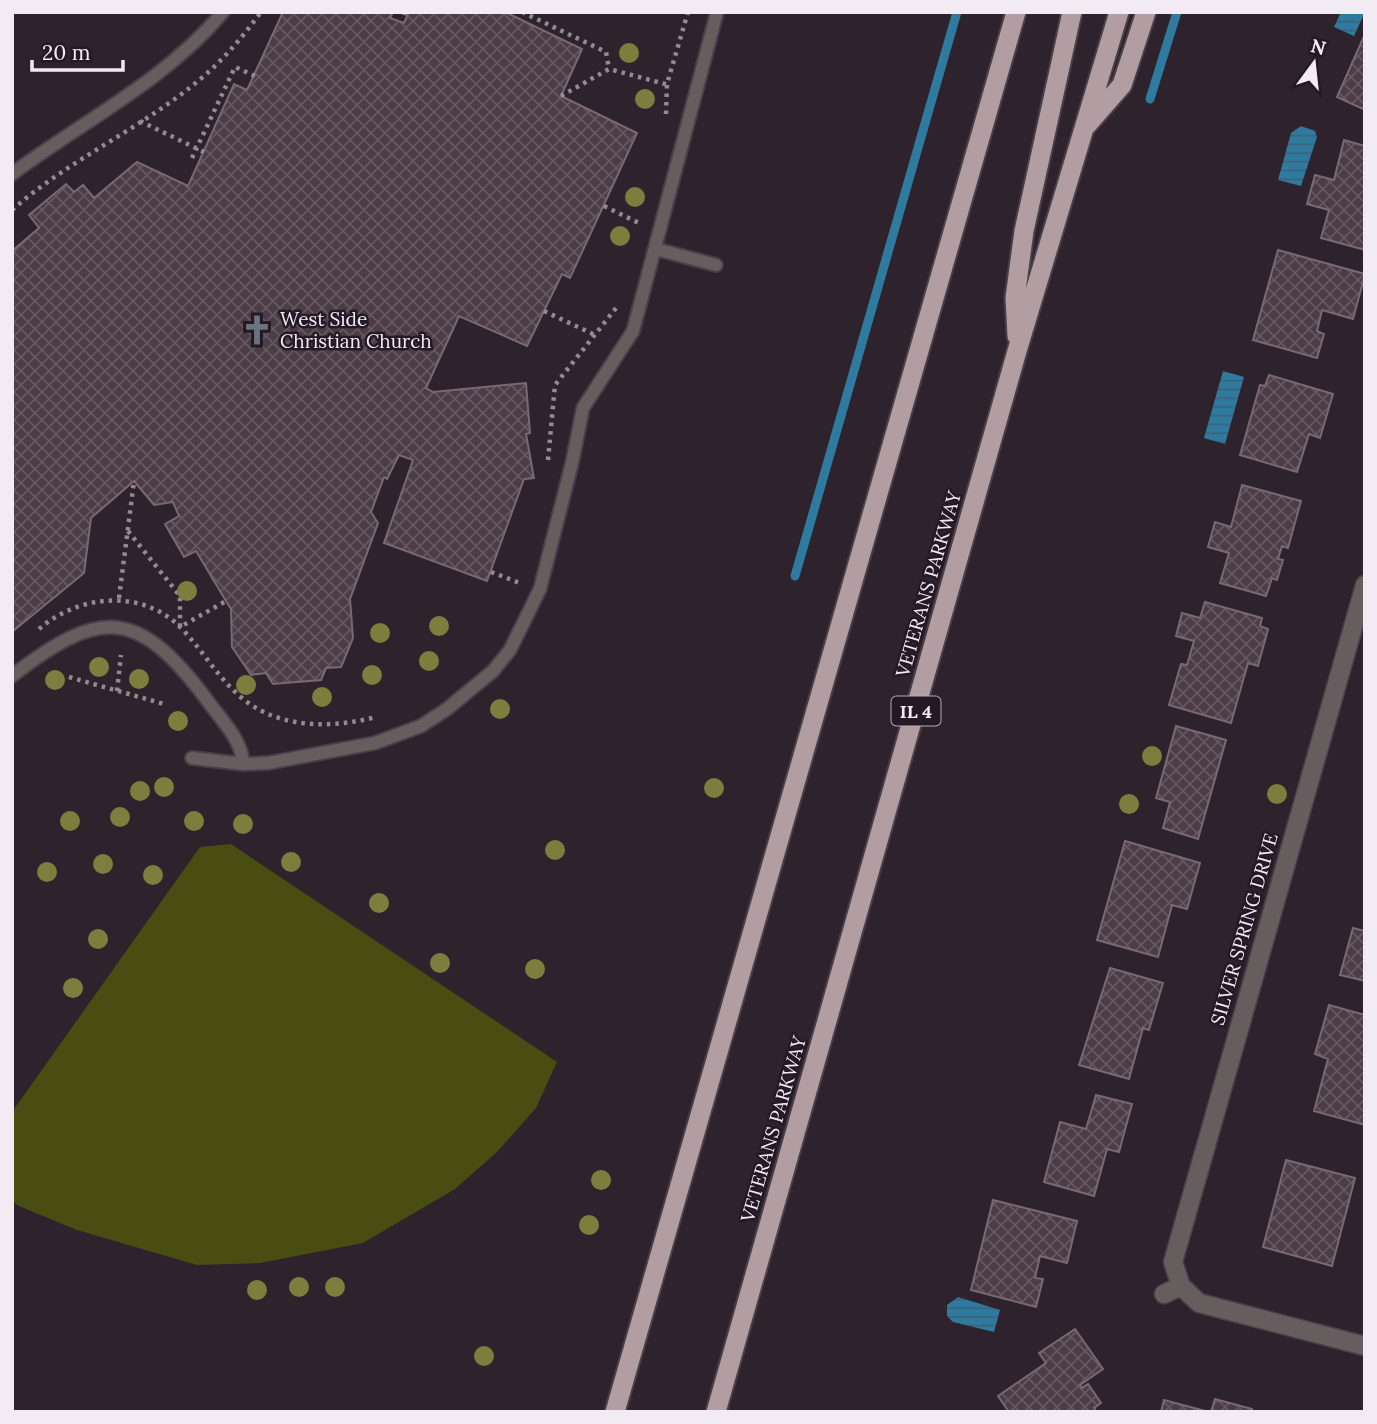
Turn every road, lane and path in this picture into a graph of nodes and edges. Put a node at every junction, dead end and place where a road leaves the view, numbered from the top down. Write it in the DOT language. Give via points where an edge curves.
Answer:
graph roads {
  1 [pos="223,12"];
  2 [pos="261,12"];
  3 [pos="522,12"];
  4 [pos="688,12"];
  5 [pos="718,12"];
  6 [pos="1016,12"];
  7 [pos="1072,12"];
  8 [pos="1119,12"];
  9 [pos="1146,12"];
  10 [pos="609,69"];
  11 [pos="254,76"];
  12 [pos="667,84"];
  13 [pos="680,88"];
  14 [pos="561,96"];
  15 [pos="140,121"];
  16 [pos="209,121"];
  17 [pos="217,124"];
  18 [pos="666,127"];
  19 [pos="1082,131"];
  20 [pos="196,148"];
  21 [pos="204,152"];
  22 [pos="192,158"];
  23 [pos="12,174"];
  24 [pos="604,206"];
  25 [pos="12,210"];
  26 [pos="643,211"];
  27 [pos="639,223"];
  28 [pos="636,235"];
  29 [pos="656,249"];
  30 [pos="716,265"];
  31 [pos="617,307"];
  32 [pos="544,311"];
  33 [pos="595,335"];
  34 [pos="1017,351"];
  35 [pos="547,472"];
  36 [pos="134,481"];
  37 [pos="128,531"];
  38 [pos="521,570"];
  39 [pos="491,572"];
  40 [pos="517,582"];
  41 [pos="1365,585"];
  42 [pos="514,593"];
  43 [pos="118,598"];
  44 [pos="226,601"];
  45 [pos="180,627"];
  46 [pos="32,635"];
  47 [pos="121,655"];
  48 [pos="12,676"];
  49 [pos="69,677"];
  50 [pos="117,691"];
  51 [pos="164,704"];
  52 [pos="383,715"];
  53 [pos="192,758"];
  54 [pos="243,764"];
  55 [pos="1181,1286"];
  56 [pos="1164,1294"];
  57 [pos="1365,1346"];
  58 [pos="615,1412"];
  59 [pos="716,1412"];
  1 -- 23 [label="lane" via="197,43 163,72"];
  2 -- 15 [label="path" via="205,76"];
  3 -- 10 [label="path" via="607,52"];
  4 -- 12 [label="path"];
  5 -- 29 [label="lane"];
  6 -- 58 [label="highway"];
  7 -- 34 [label="highway" via="1024,231 1015,298"];
  8 -- 19 [label="highway, VETERANS PARKWAY / IL 4"];
  9 -- 19 [label="highway" via="1122,85"];
  10 -- 12 [label="path"];
  10 -- 14 [label="path"];
  11 -- 16 [label="path" via="235,67"];
  12 -- 13 [label="path"];
  12 -- 18 [label="path"];
  15 -- 20 [label="path"];
  15 -- 25 [label="path" via="59,173"];
  16 -- 17 [label="path"];
  16 -- 20 [label="path"];
  19 -- 34 [label="highway, VETERANS PARKWAY / IL 4"];
  20 -- 21 [label="path"];
  20 -- 22 [label="path"];
  24 -- 27 [label="path"];
  26 -- 27 [label="path"];
  27 -- 28 [label="path"];
  29 -- 30 [label="lane"];
  29 -- 54 [label="lane" via="633,331 583,408 540,589 510,650 473,690 421,726 336,752"];
  31 -- 33 [label="path"];
  32 -- 33 [label="path"];
  33 -- 35 [label="path" via="555,385"];
  34 -- 59 [label="highway, VETERANS PARKWAY / IL 4"];
  36 -- 37 [label="path"];
  37 -- 43 [label="path"];
  37 -- 45 [label="path" via="180,596"];
  38 -- 40 [label="path"];
  39 -- 40 [label="path"];
  40 -- 42 [label="path"];
  41 -- 55 [label="street, SILVER SPRING DRIVE" via="1186,1207 1173,1262"];
  43 -- 45 [label="path" via="164,615"];
  43 -- 46 [label="path" via="76,606"];
  44 -- 45 [label="path"];
  45 -- 52 [label="path" via="221,678 248,702 278,718 326,725"];
  47 -- 50 [label="path"];
  48 -- 54 [label="lane" via="67,637 88,630 110,627 145,636 178,663 198,689 242,748"];
  49 -- 50 [label="path"];
  50 -- 51 [label="path"];
  53 -- 54 [label="lane"];
  55 -- 56 [label="street"];
  55 -- 57 [label="street" via="1199,1303"];
}
